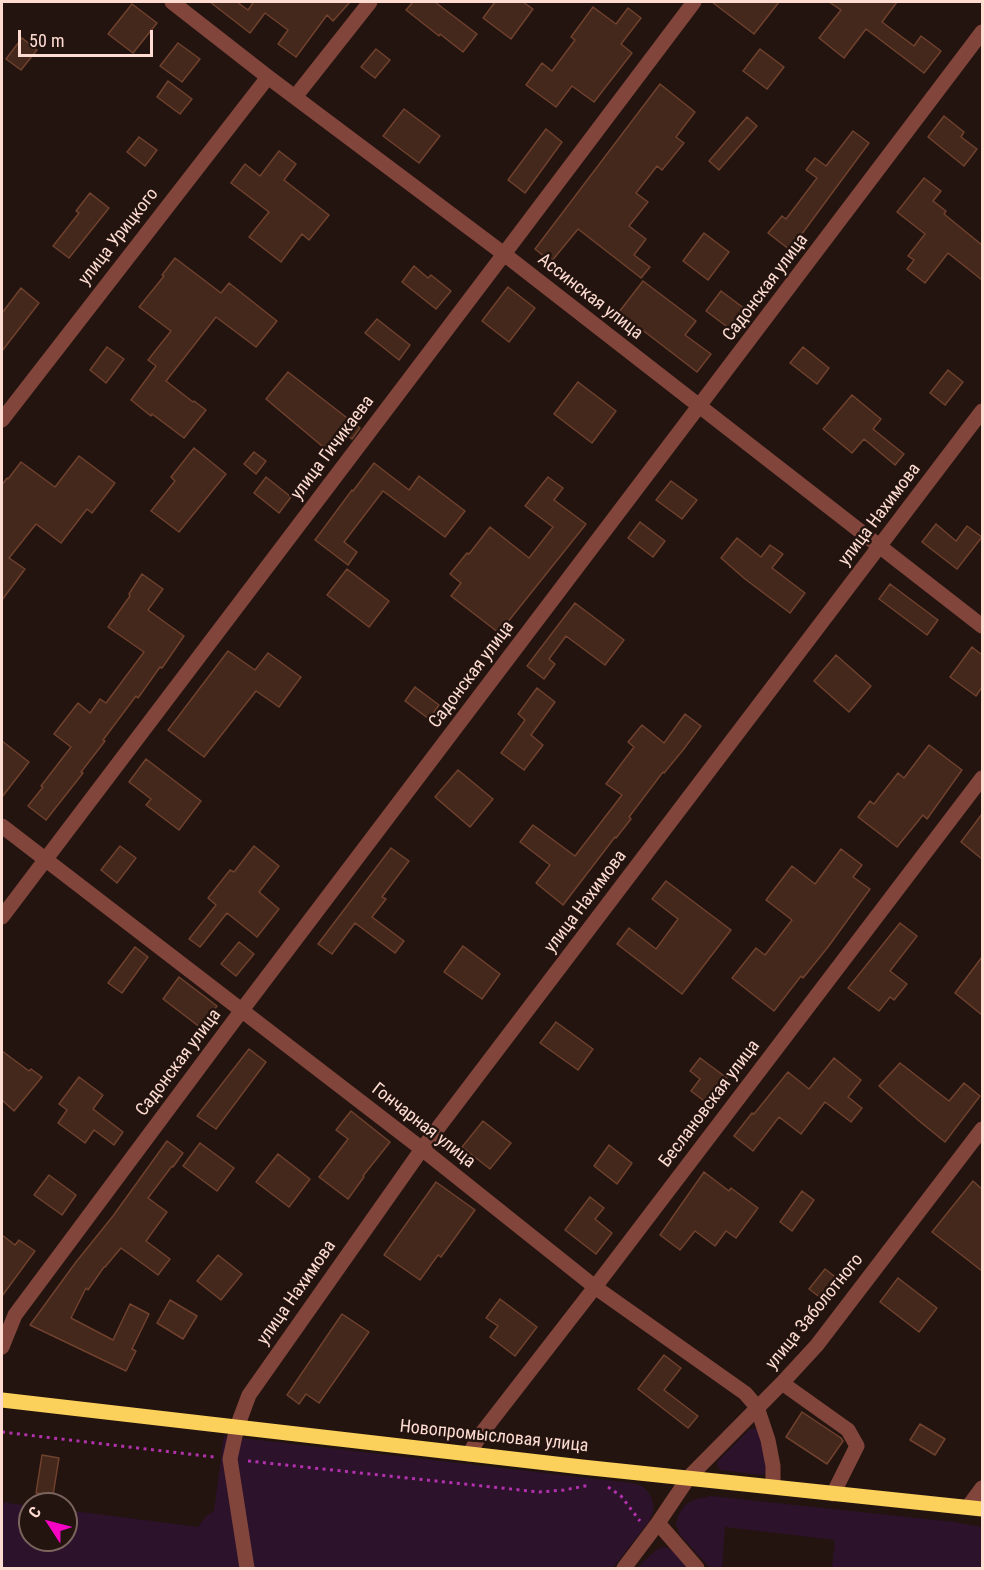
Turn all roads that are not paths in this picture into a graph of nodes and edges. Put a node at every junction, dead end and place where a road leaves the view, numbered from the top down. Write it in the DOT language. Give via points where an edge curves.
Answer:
graph roads {
  1 [pos="172,2"];
  2 [pos="370,2"];
  3 [pos="694,2"];
  4 [pos="982,32"];
  5 [pos="268,76"];
  6 [pos="295,97"];
  7 [pos="504,254"];
  8 [pos="700,407"];
  9 [pos="982,411"];
  10 [pos="2,420"];
  11 [pos="880,547"];
  12 [pos="982,626"];
  13 [pos="982,778"];
  14 [pos="2,826"];
  15 [pos="45,859"];
  16 [pos="2,917"];
  17 [pos="242,1010"];
  18 [pos="982,1129"];
  19 [pos="422,1149"];
  20 [pos="595,1287"];
  21 [pos="2,1347"];
  22 [pos="782,1383"];
  23 [pos="2,1400"];
  24 [pos="757,1407"];
  25 [pos="237,1427"];
  26 [pos="469,1454"];
  27 [pos="689,1477"];
  28 [pos="773,1486"];
  29 [pos="982,1488"];
  30 [pos="833,1494"];
  31 [pos="975,1508"];
  32 [pos="651,1524"];
  33 [pos="247,1569"];
  34 [pos="624,1569"];
  35 [pos="697,1569"];
  1 -- 5 [label="street, Ассинская улица"];
  2 -- 6 [label="street"];
  3 -- 7 [label="street, улица Гичикаева"];
  4 -- 8 [label="street, Садонская улица"];
  5 -- 6 [label="street, Ассинская улица"];
  5 -- 10 [label="street, улица Урицкого"];
  6 -- 7 [label="street, Ассинская улица"];
  7 -- 8 [label="street, Ассинская улица"];
  7 -- 15 [label="street, улица Гичикаева"];
  8 -- 11 [label="street, Ассинская улица"];
  8 -- 17 [label="street, Садонская улица"];
  9 -- 11 [label="street, улица Нахимова"];
  11 -- 12 [label="street, Ассинская улица"];
  11 -- 19 [label="street, улица Нахимова"];
  13 -- 20 [label="street, Беслановская улица"];
  14 -- 15 [label="street, Гончарная улица"];
  15 -- 16 [label="street, улица Гичикаева"];
  15 -- 17 [label="street, Гончарная улица"];
  17 -- 19 [label="street, Гончарная улица"];
  17 -- 21 [label="street, Садонская улица" via="15,1315"];
  18 -- 22 [label="street, улица Заболотного" via="817,1345"];
  19 -- 20 [label="street, Гончарная улица"];
  19 -- 25 [label="street, улица Нахимова" via="249,1395"];
  20 -- 24 [label="street, Гончарная улица" via="745,1393"];
  20 -- 26 [label="street, Беслановская улица"];
  22 -- 24 [label="street, улица Заболотного"];
  22 -- 30 [label="street" via="848,1430 857,1446"];
  23 -- 25 [label="main road, Новопромысловая улица"];
  24 -- 27 [label="street, улица Заболотного"];
  24 -- 28 [label="street, Гончарная улица" via="768,1440"];
  25 -- 26 [label="main road, Новопромысловая улица"];
  25 -- 33 [label="street, улица Нахимова" via="230,1459"];
  26 -- 27 [label="main road, Новопромысловая улица"];
  27 -- 28 [label="main road, Новопромысловая улица"];
  27 -- 32 [label="street, улица Заболотного"];
  28 -- 30 [label="main road, Новопромысловая улица"];
  29 -- 31 [label="street"];
  30 -- 31 [label="main road, Новопромысловая улица"];
  32 -- 34 [label="street, улица Заболотного"];
  32 -- 35 [label="street"];
}
